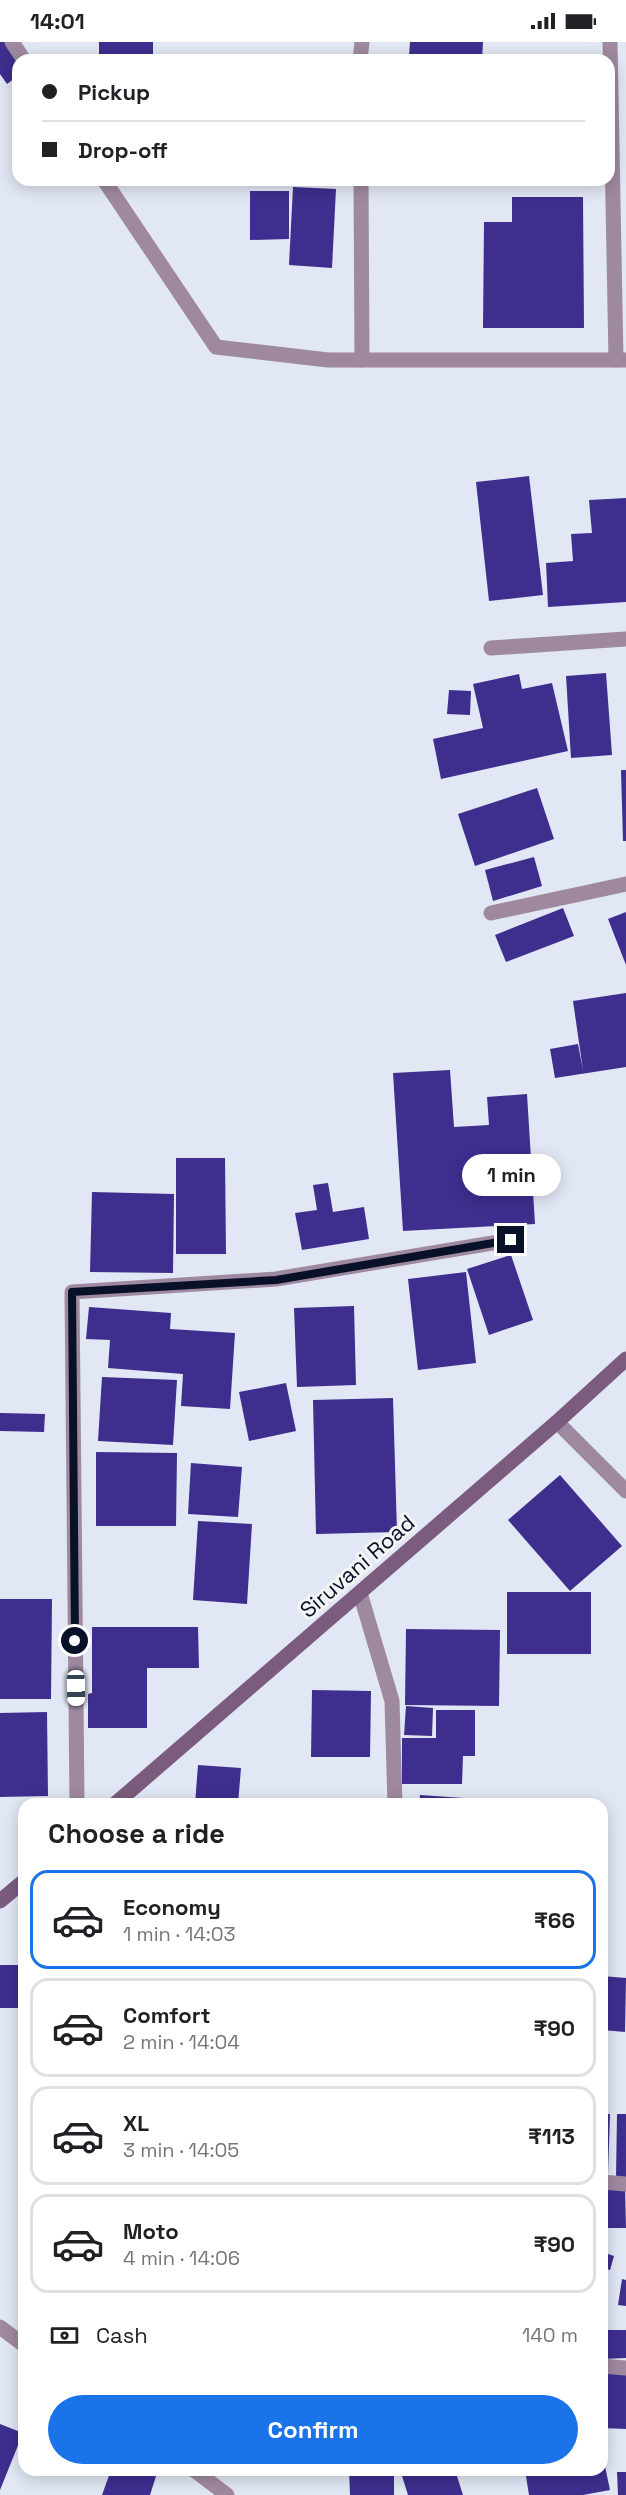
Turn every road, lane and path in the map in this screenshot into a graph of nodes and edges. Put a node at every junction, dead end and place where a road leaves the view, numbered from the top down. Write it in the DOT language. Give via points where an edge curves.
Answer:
graph roads {
  1 [pos="108,186"];
  2 [pos="361,186"];
  3 [pos="615,186"];
  4 [pos="362,360"];
  5 [pos="621,360"];
  6 [pos="626,639"];
  7 [pos="491,648"];
  8 [pos="626,884"];
  9 [pos="491,913"];
  10 [pos="511,1240"];
  11 [pos="626,1359"];
  12 [pos="557,1422"];
  13 [pos="626,1491"];
  14 [pos="360,1593"];
  15 [pos="77,1798"];
  16 [pos="122,1798"];
  17 [pos="395,1798"];
  18 [pos="18,1886"];
  19 [pos="0,1901"];
  20 [pos="608,2182"];
  21 [pos="626,2184"];
  22 [pos="0,2327"];
  23 [pos="18,2340"];
  24 [pos="608,2366"];
  25 [pos="626,2368"];
  26 [pos="202,2476"];
  27 [pos="227,2495"];
  1 -- 4 [label="street" via="216,347 328,360"];
  2 -- 4 [label="street"];
  3 -- 5 [label="street"];
  4 -- 5 [label="street"];
  6 -- 7 [label="street"];
  8 -- 9 [label="street"];
  10 -- 15 [label="street" via="276,1280 72,1292"];
  11 -- 12 [label="street, Siruvani Road"];
  12 -- 13 [label="street"];
  12 -- 14 [label="street, Siruvani Road"];
  14 -- 16 [label="street, Siruvani Road"];
  14 -- 17 [label="street" via="392,1701"];
  18 -- 19 [label="street"];
  20 -- 21 [label="street"];
  22 -- 23 [label="street"];
  24 -- 25 [label="street"];
  26 -- 27 [label="street"];
}
